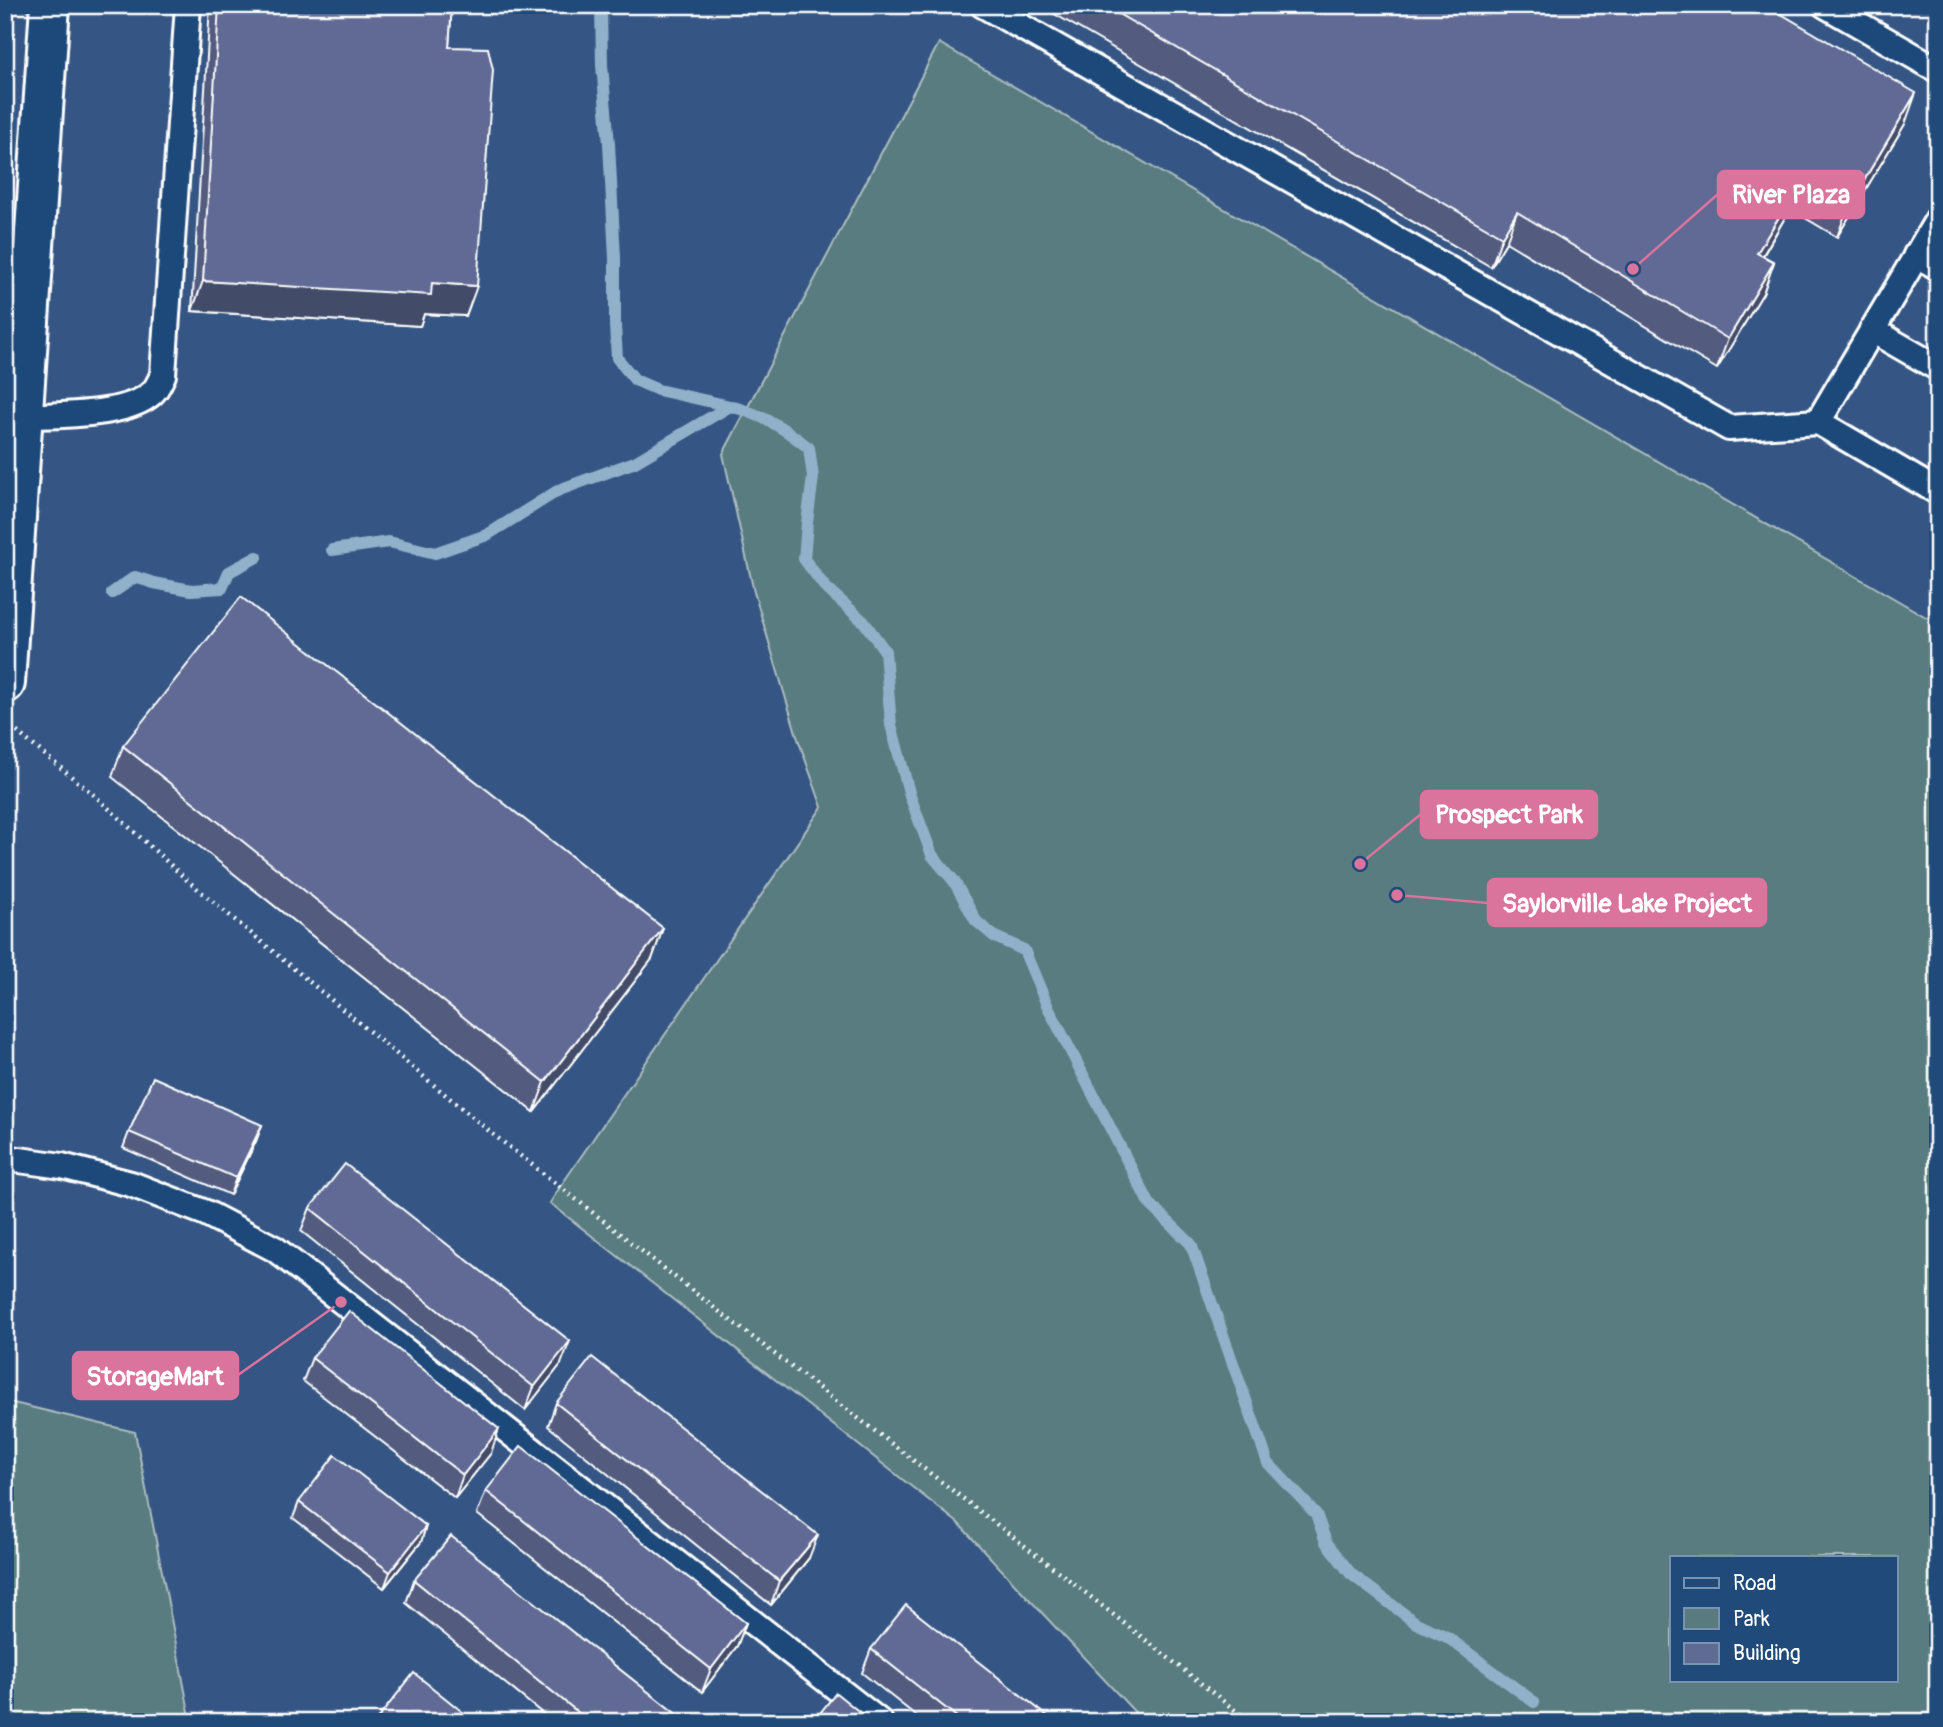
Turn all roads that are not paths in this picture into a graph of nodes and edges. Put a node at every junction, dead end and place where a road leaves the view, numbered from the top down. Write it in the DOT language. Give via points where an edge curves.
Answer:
graph roads {
  1 [pos="50,5"];
  2 [pos="188,5"];
  3 [pos="983,5"];
  4 [pos="1825,5"];
  5 [pos="1938,70"];
  6 [pos="1938,219"];
  7 [pos="1916,255"];
  8 [pos="1938,267"];
  9 [pos="1872,330"];
  10 [pos="1938,368"];
  11 [pos="24,416"];
  12 [pos="1818,422"];
  13 [pos="1938,492"];
  14 [pos="5,683"];
  15 [pos="5,1158"];
  16 [pos="880,1722"];
  1 -- 11 [label="main road"];
  2 -- 11 [label="lane" via="163,375 153,392 136,404 106,411"];
  3 -- 12 [label="lane" via="1729,428"];
  4 -- 5 [label="lane"];
  6 -- 7 [label="lane"];
  7 -- 8 [label="lane"];
  7 -- 9 [label="lane"];
  9 -- 10 [label="lane"];
  9 -- 12 [label="lane"];
  11 -- 14 [label="main road"];
  12 -- 13 [label="lane"];
  15 -- 16 [label="lane" via="62,1166 131,1184 206,1213 275,1249"];
}
